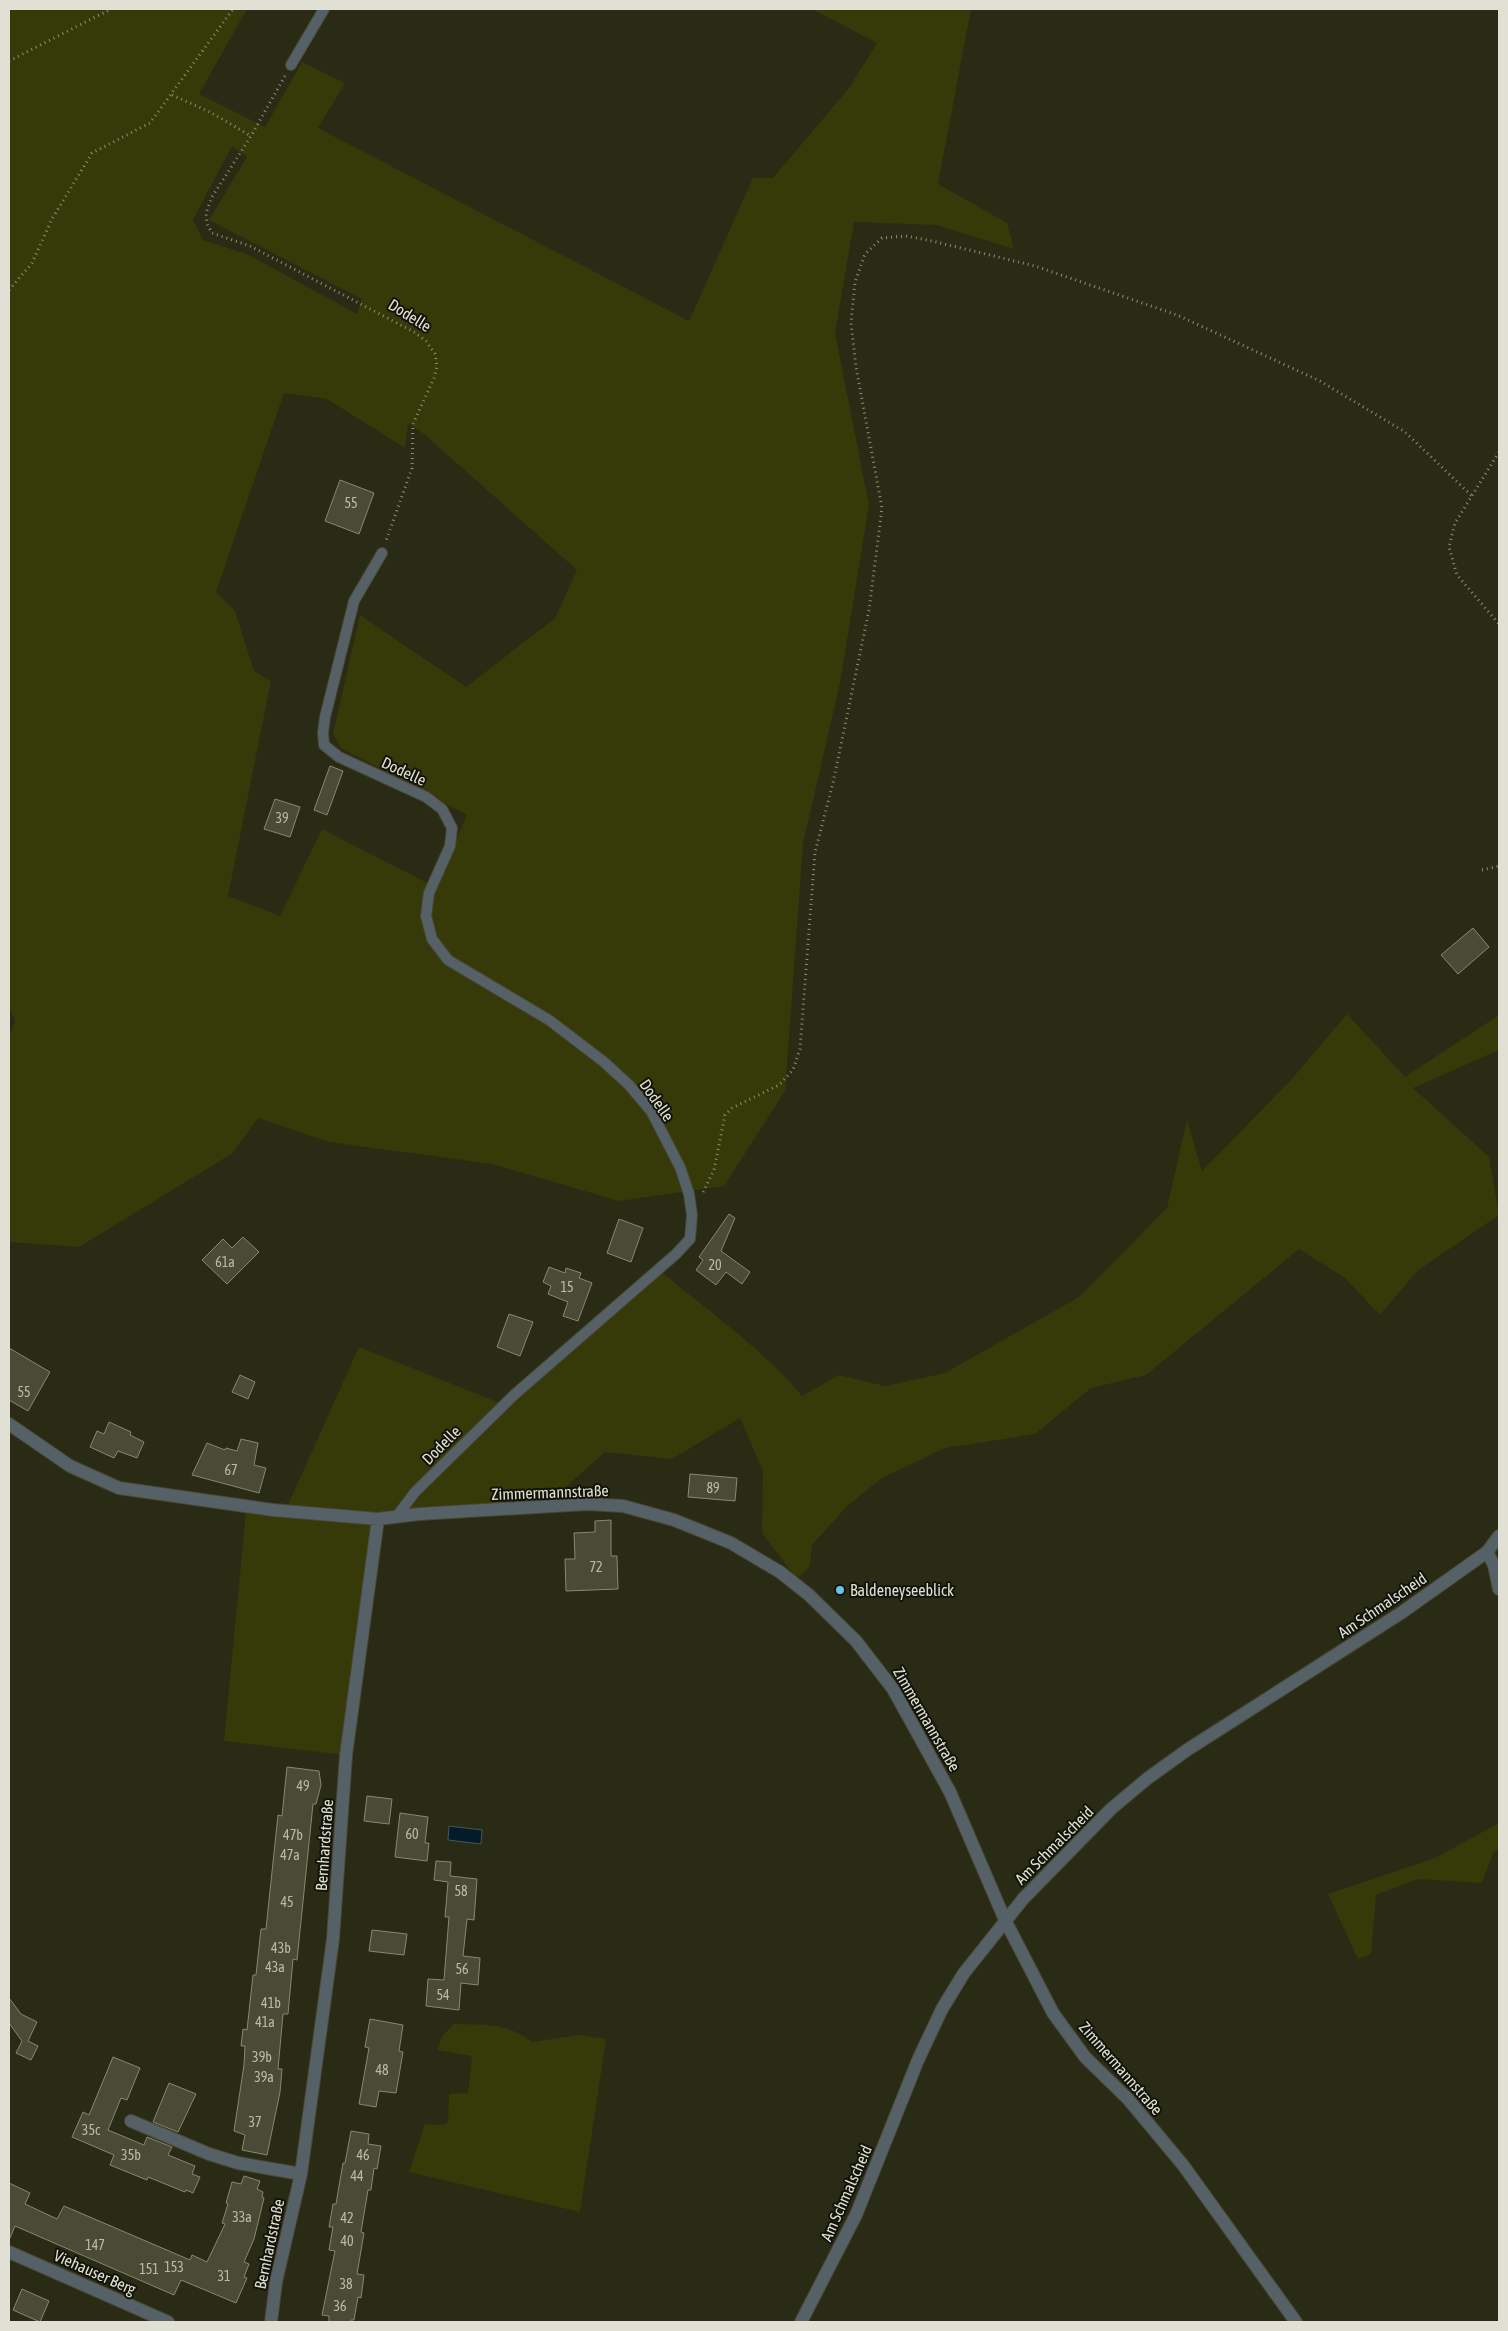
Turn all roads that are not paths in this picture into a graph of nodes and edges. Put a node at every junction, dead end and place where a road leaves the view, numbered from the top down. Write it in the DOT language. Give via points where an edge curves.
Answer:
graph roads {
  1 [pos="324,9"];
  2 [pos="291,65"];
  3 [pos="382,554"];
  4 [pos="9,1424"];
  5 [pos="397,1516"];
  6 [pos="378,1519"];
  7 [pos="1499,1536"];
  8 [pos="1487,1552"];
  9 [pos="1499,1589"];
  10 [pos="1005,1920"];
  11 [pos="131,2122"];
  12 [pos="301,2174"];
  13 [pos="9,2252"];
  14 [pos="168,2322"];
  15 [pos="271,2322"];
  16 [pos="801,2322"];
  17 [pos="1296,2322"];
  1 -- 2 [label="lane"];
  3 -- 5 [label="lane, Dodelle" via="354,601 325,717 324,745 339,757 426,797 442,809 452,828 450,846 429,893 426,916 432,939 448,960 549,1020 629,1085 651,1111 680,1167 692,1215 690,1239 676,1254 514,1395 415,1492"];
  4 -- 6 [label="street, Zimmermannstraße" via="70,1466 119,1488 273,1510"];
  5 -- 6 [label="street, Zimmermannstraße"];
  5 -- 10 [label="street, Zimmermannstraße" via="587,1504 623,1506 674,1520 731,1543 780,1572 856,1641 893,1689 950,1792"];
  6 -- 12 [label="street, Bernhardstraße" via="346,1755 333,1939"];
  7 -- 8 [label="street, Am Schmalscheid"];
  8 -- 9 [label="street" via="1494,1565"];
  8 -- 10 [label="street, Am Schmalscheid" via="1401,1613 1148,1778 1111,1809"];
  10 -- 16 [label="street, Am Schmalscheid" via="964,1973 942,2009 918,2060 856,2216"];
  10 -- 17 [label="street, Zimmermannstraße" via="1053,2013 1080,2050 1128,2099 1183,2165"];
  11 -- 12 [label="street" via="238,2163"];
  12 -- 15 [label="street, Bernhardstraße" via="276,2282"];
  13 -- 14 [label="street, Viehauser Berg"];
}
